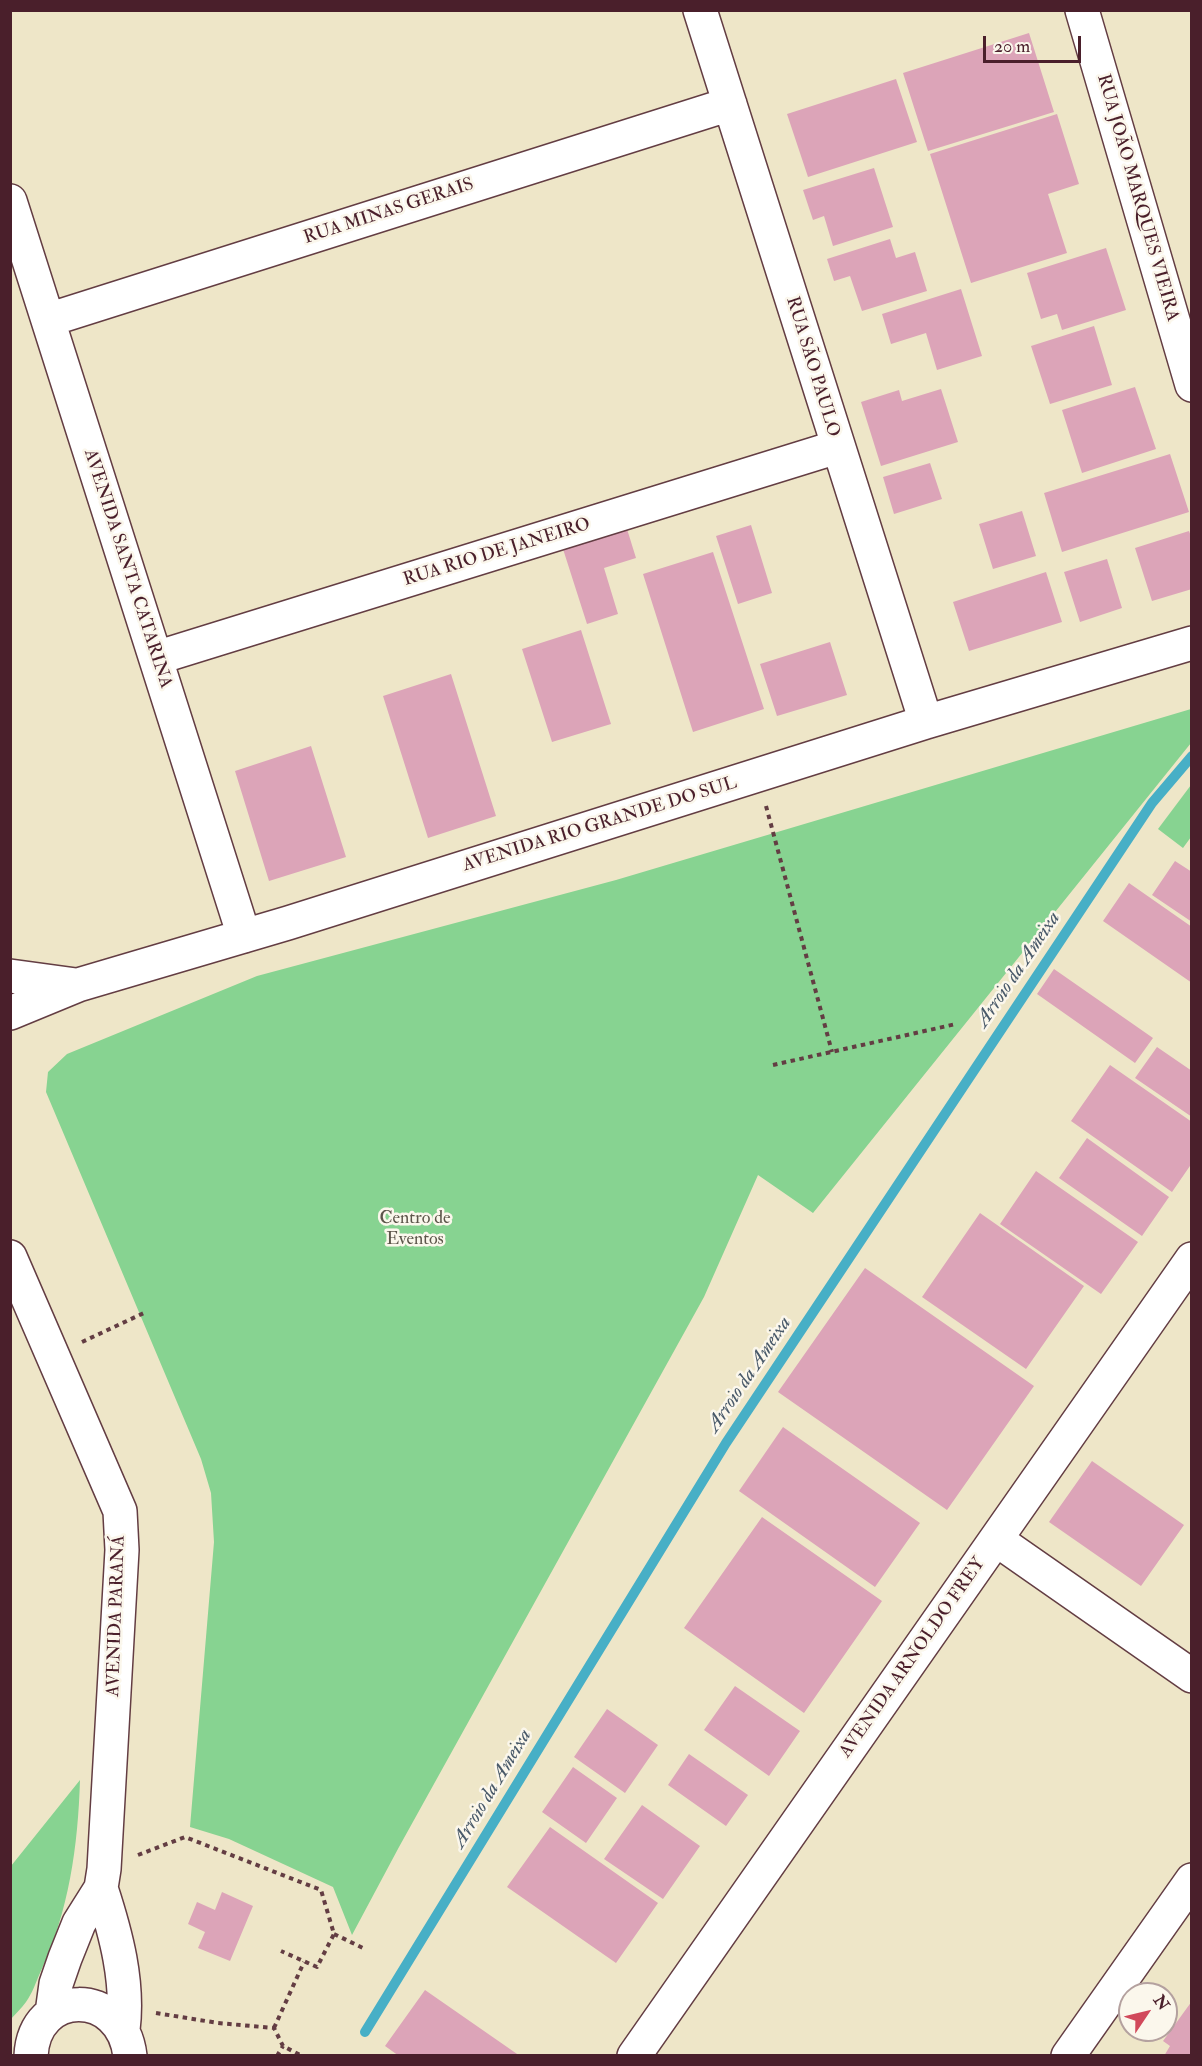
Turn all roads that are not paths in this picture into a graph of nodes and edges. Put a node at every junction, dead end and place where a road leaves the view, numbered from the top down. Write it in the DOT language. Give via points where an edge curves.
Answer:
graph roads {
  1 [pos="700,10"];
  2 [pos="1082,10"];
  3 [pos="730,104"];
  4 [pos="10,201"];
  5 [pos="48,320"];
  6 [pos="1191,385"];
  7 [pos="837,447"];
  8 [pos="1191,644"];
  9 [pos="156,658"];
  10 [pos="926,722"];
  11 [pos="244,936"];
  12 [pos="10,976"];
  13 [pos="78,986"];
  14 [pos="10,1013"];
  15 [pos="10,1257"];
  16 [pos="1191,1259"];
  17 [pos="997,1540"];
  18 [pos="1191,1676"];
  19 [pos="102,1879"];
  20 [pos="1191,1880"];
  21 [pos="126,2031"];
  22 [pos="32,2036"];
  23 [pos="634,2055"];
  24 [pos="1068,2055"];
  1 -- 3 [label="street, RUA SÃO PAULO"];
  2 -- 6 [label="street, RUA JOÃO MARQUES VIEIRA"];
  3 -- 5 [label="street, RUA MINAS GERAIS"];
  3 -- 7 [label="street, RUA SÃO PAULO"];
  4 -- 5 [label="street, AVENIDA SANTA CATARINA"];
  5 -- 9 [label="street, AVENIDA SANTA CATARINA"];
  7 -- 9 [label="street, RUA RIO DE JANEIRO"];
  7 -- 10 [label="street, RUA SÃO PAULO"];
  8 -- 10 [label="street, AVENIDA RIO GRANDE DO SUL"];
  9 -- 11 [label="street, AVENIDA SANTA CATARINA"];
  10 -- 11 [label="street, AVENIDA RIO GRANDE DO SUL"];
  11 -- 13 [label="street, AVENIDA RIO GRANDE DO SUL"];
  12 -- 13 [label="street"];
  13 -- 14 [label="street, AVENIDA RIO GRANDE DO SUL"];
  15 -- 19 [label="street, AVENIDA PARANÁ" via="120,1511 122,1550"];
  16 -- 17 [label="street, AVENIDA ARNOLDO FREY"];
  17 -- 18 [label="street"];
  17 -- 23 [label="street, AVENIDA ARNOLDO FREY"];
  19 -- 21 [label="street, AVENIDA PARANÁ" via="121,1967"];
  19 -- 22 [label="street, AVENIDA PARANÁ" via="79,1923"];
  20 -- 24 [label="street"];
  21 -- 22 [label="street, AVENIDA PARANÁ" via="104,2010 91,2005 68,2006"];
}
